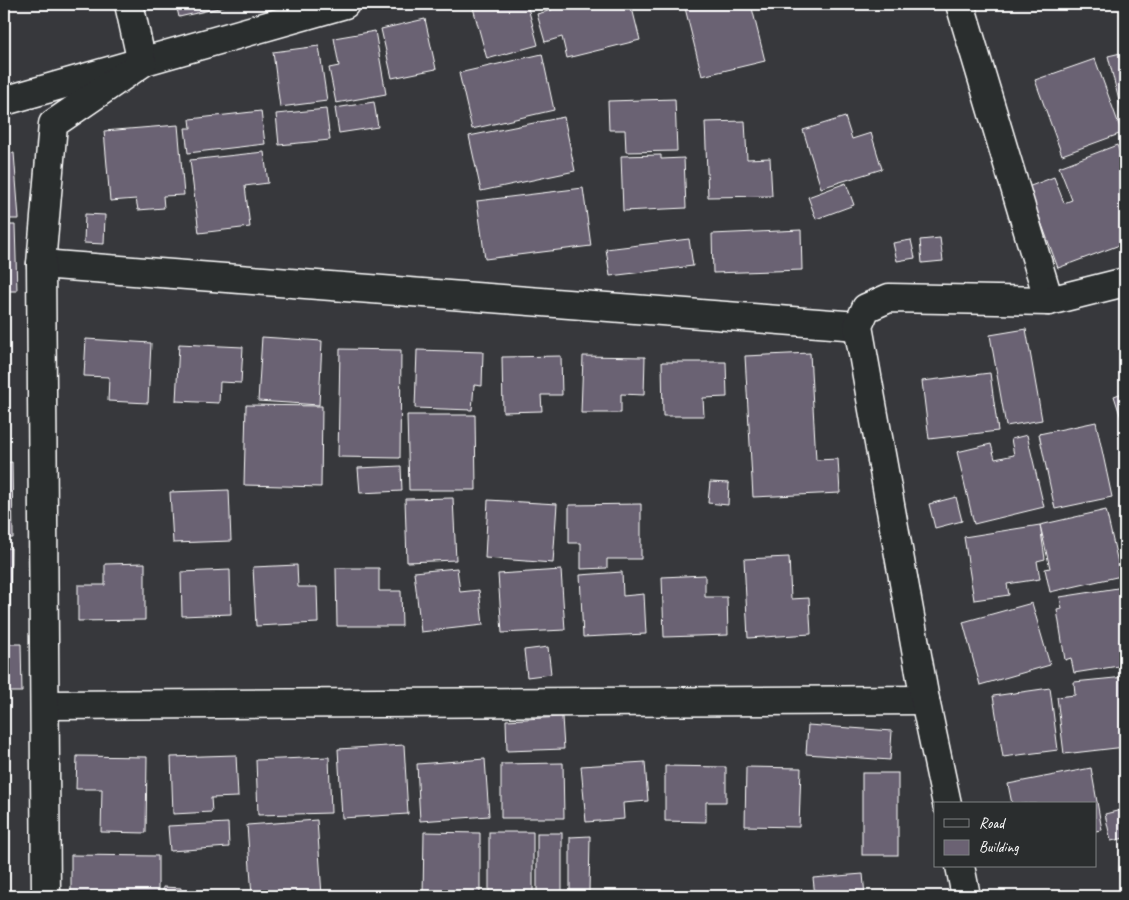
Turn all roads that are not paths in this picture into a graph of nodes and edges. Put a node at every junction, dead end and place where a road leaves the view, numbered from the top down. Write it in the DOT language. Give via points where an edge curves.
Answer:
graph roads {
  1 [pos="129,4"];
  2 [pos="345,4"];
  3 [pos="960,4"];
  4 [pos="142,63"];
  5 [pos="4,101"];
  6 [pos="41,264"];
  7 [pos="1125,282"];
  8 [pos="1049,301"];
  9 [pos="858,326"];
  10 [pos="926,700"];
  11 [pos="46,705"];
  12 [pos="947,802"];
  13 [pos="960,868"];
  14 [pos="46,896"];
  15 [pos="966,896"];
  1 -- 4 [label="street"];
  2 -- 4 [label="street"];
  3 -- 8 [label="street"];
  4 -- 5 [label="street"];
  4 -- 6 [label="street" via="53,124"];
  6 -- 9 [label="street"];
  6 -- 11 [label="street"];
  7 -- 8 [label="street"];
  8 -- 9 [label="street" via="889,298 866,308"];
  9 -- 10 [label="street"];
  10 -- 11 [label="street"];
  10 -- 12 [label="street"];
  11 -- 14 [label="street"];
  13 -- 15 [label="street"];
}
